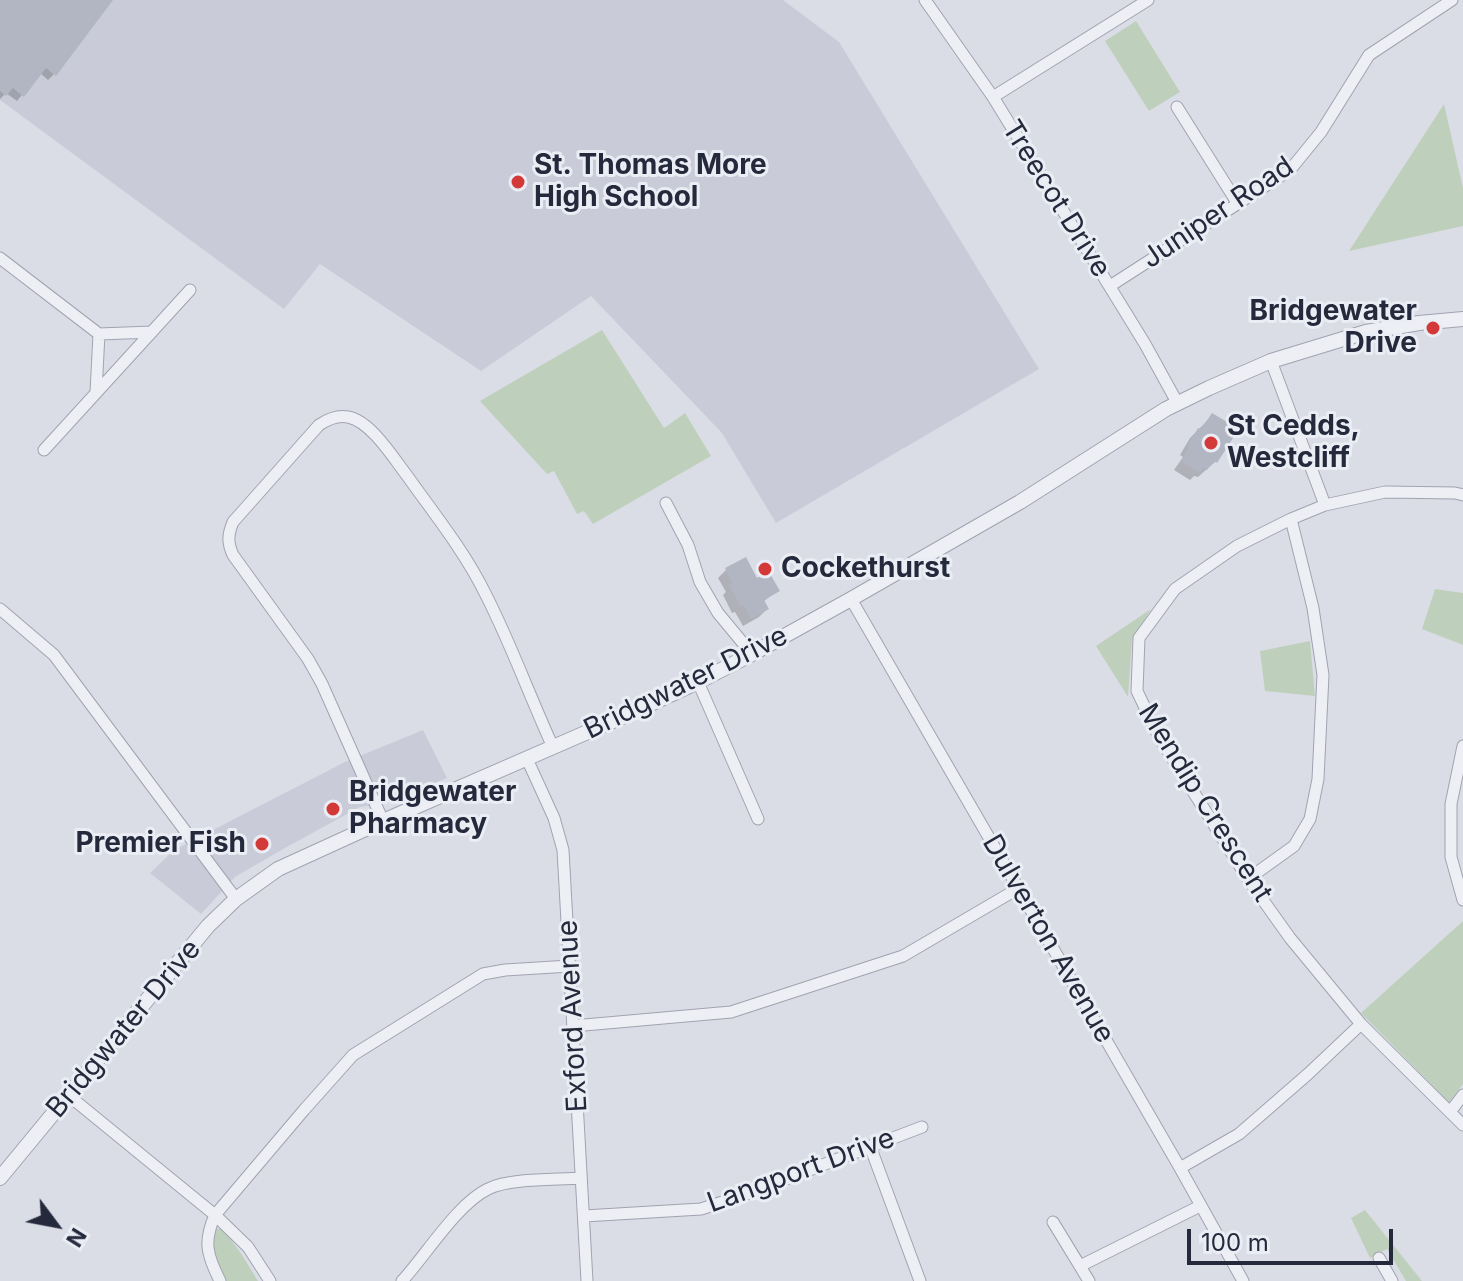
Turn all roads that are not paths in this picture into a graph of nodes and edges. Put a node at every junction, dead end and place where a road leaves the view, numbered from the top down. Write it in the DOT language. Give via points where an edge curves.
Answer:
graph roads {
  1 [pos="925,0"];
  2 [pos="1148,0"];
  3 [pos="1452,0"];
  4 [pos="993,97"];
  5 [pos="1177,107"];
  6 [pos="1238,204"];
  7 [pos="0,258"];
  8 [pos="1110,286"];
  9 [pos="190,290"];
  10 [pos="1463,319"];
  11 [pos="152,332"];
  12 [pos="99,334"];
  13 [pos="1271,361"];
  14 [pos="96,393"];
  15 [pos="1178,404"];
  16 [pos="44,450"];
  17 [pos="1463,495"];
  18 [pos="666,503"];
  19 [pos="1325,505"];
  20 [pos="1291,519"];
  21 [pos="851,599"];
  22 [pos="0,609"];
  23 [pos="752,654"];
  24 [pos="698,682"];
  25 [pos="1463,746"];
  26 [pos="553,747"];
  27 [pos="527,759"];
  28 [pos="758,819"];
  29 [pos="383,821"];
  30 [pos="1248,879"];
  31 [pos="1019,888"];
  32 [pos="236,899"];
  33 [pos="1463,900"];
  34 [pos="570,966"];
  35 [pos="1361,1024"];
  36 [pos="573,1026"];
  37 [pos="68,1095"];
  38 [pos="1463,1095"];
  39 [pos="1450,1112"];
  40 [pos="1463,1125"];
  41 [pos="922,1127"];
  42 [pos="870,1146"];
  43 [pos="1180,1168"];
  44 [pos="0,1178"];
  45 [pos="581,1178"];
  46 [pos="1200,1206"];
  47 [pos="215,1215"];
  48 [pos="584,1216"];
  49 [pos="1053,1222"];
  50 [pos="1379,1258"];
  51 [pos="1080,1266"];
  52 [pos="220,1281"];
  53 [pos="270,1281"];
  54 [pos="402,1281"];
  55 [pos="587,1281"];
  56 [pos="920,1281"];
  57 [pos="1089,1281"];
  58 [pos="1243,1281"];
  59 [pos="1392,1281"];
  1 -- 4 [label="street, Treecot Drive"];
  2 -- 4 [label="street"];
  3 -- 6 [label="street, Juniper Road" via="1369,55 1321,132 1290,170"];
  4 -- 8 [label="street, Treecot Drive"];
  5 -- 6 [label="street"];
  6 -- 8 [label="street, Juniper Road"];
  7 -- 12 [label="street"];
  8 -- 15 [label="street, Treecot Drive"];
  9 -- 11 [label="street"];
  10 -- 13 [label="street, Bridgwater Drive" via="1366,332"];
  11 -- 12 [label="street"];
  11 -- 14 [label="street"];
  12 -- 14 [label="street"];
  13 -- 15 [label="street, Bridgwater Drive"];
  13 -- 19 [label="street"];
  14 -- 16 [label="street"];
  15 -- 21 [label="street, Bridgwater Drive"];
  17 -- 19 [label="street, Mendip Crescent" via="1385,492"];
  18 -- 23 [label="street" via="700,582"];
  19 -- 20 [label="street, Mendip Crescent"];
  20 -- 30 [label="street" via="1323,675 1318,779 1310,819 1294,846"];
  20 -- 30 [label="street, Mendip Crescent" via="1237,546 1175,589 1139,638 1141,703"];
  21 -- 23 [label="street, Bridgwater Drive"];
  21 -- 31 [label="street, Dulverton Avenue"];
  22 -- 32 [label="street" via="54,655"];
  23 -- 24 [label="street, Bridgwater Drive"];
  24 -- 26 [label="street, Bridgwater Drive"];
  24 -- 28 [label="street"];
  25 -- 33 [label="street" via="1451,804 1451,857"];
  26 -- 27 [label="street, Bridgwater Drive"];
  26 -- 29 [label="street" via="486,594 462,553 386,446 360,422 329,419 233,522 228,545 308,659"];
  27 -- 29 [label="street, Bridgwater Drive"];
  27 -- 34 [label="street, Exford Avenue" via="563,850"];
  29 -- 32 [label="street, Bridgwater Drive" via="278,869"];
  30 -- 35 [label="street, Mendip Crescent"];
  31 -- 36 [label="street" via="903,956 731,1012"];
  31 -- 43 [label="street, Dulverton Avenue"];
  32 -- 37 [label="street, Bridgwater Drive"];
  34 -- 36 [label="street, Exford Avenue"];
  34 -- 47 [label="street" via="483,974 353,1055"];
  35 -- 39 [label="street, Mendip Crescent"];
  35 -- 43 [label="street" via="1239,1134"];
  36 -- 45 [label="street, Exford Avenue"];
  37 -- 44 [label="street, Bridgwater Drive"];
  37 -- 47 [label="street"];
  38 -- 39 [label="street"];
  39 -- 40 [label="street, Mendip Crescent"];
  41 -- 42 [label="street, Langport Drive"];
  42 -- 48 [label="street, Langport Drive" via="701,1209"];
  42 -- 56 [label="street"];
  43 -- 46 [label="street, Dulverton Avenue"];
  45 -- 48 [label="street, Exford Avenue"];
  45 -- 54 [label="street" via="488,1188 468,1201"];
  46 -- 51 [label="street"];
  46 -- 58 [label="street, Dulverton Avenue"];
  47 -- 52 [label="street" via="207,1249"];
  47 -- 53 [label="street" via="248,1247"];
  48 -- 55 [label="street, Exford Avenue"];
  49 -- 51 [label="street"];
  50 -- 59 [label="street"];
  51 -- 57 [label="street"];
}
